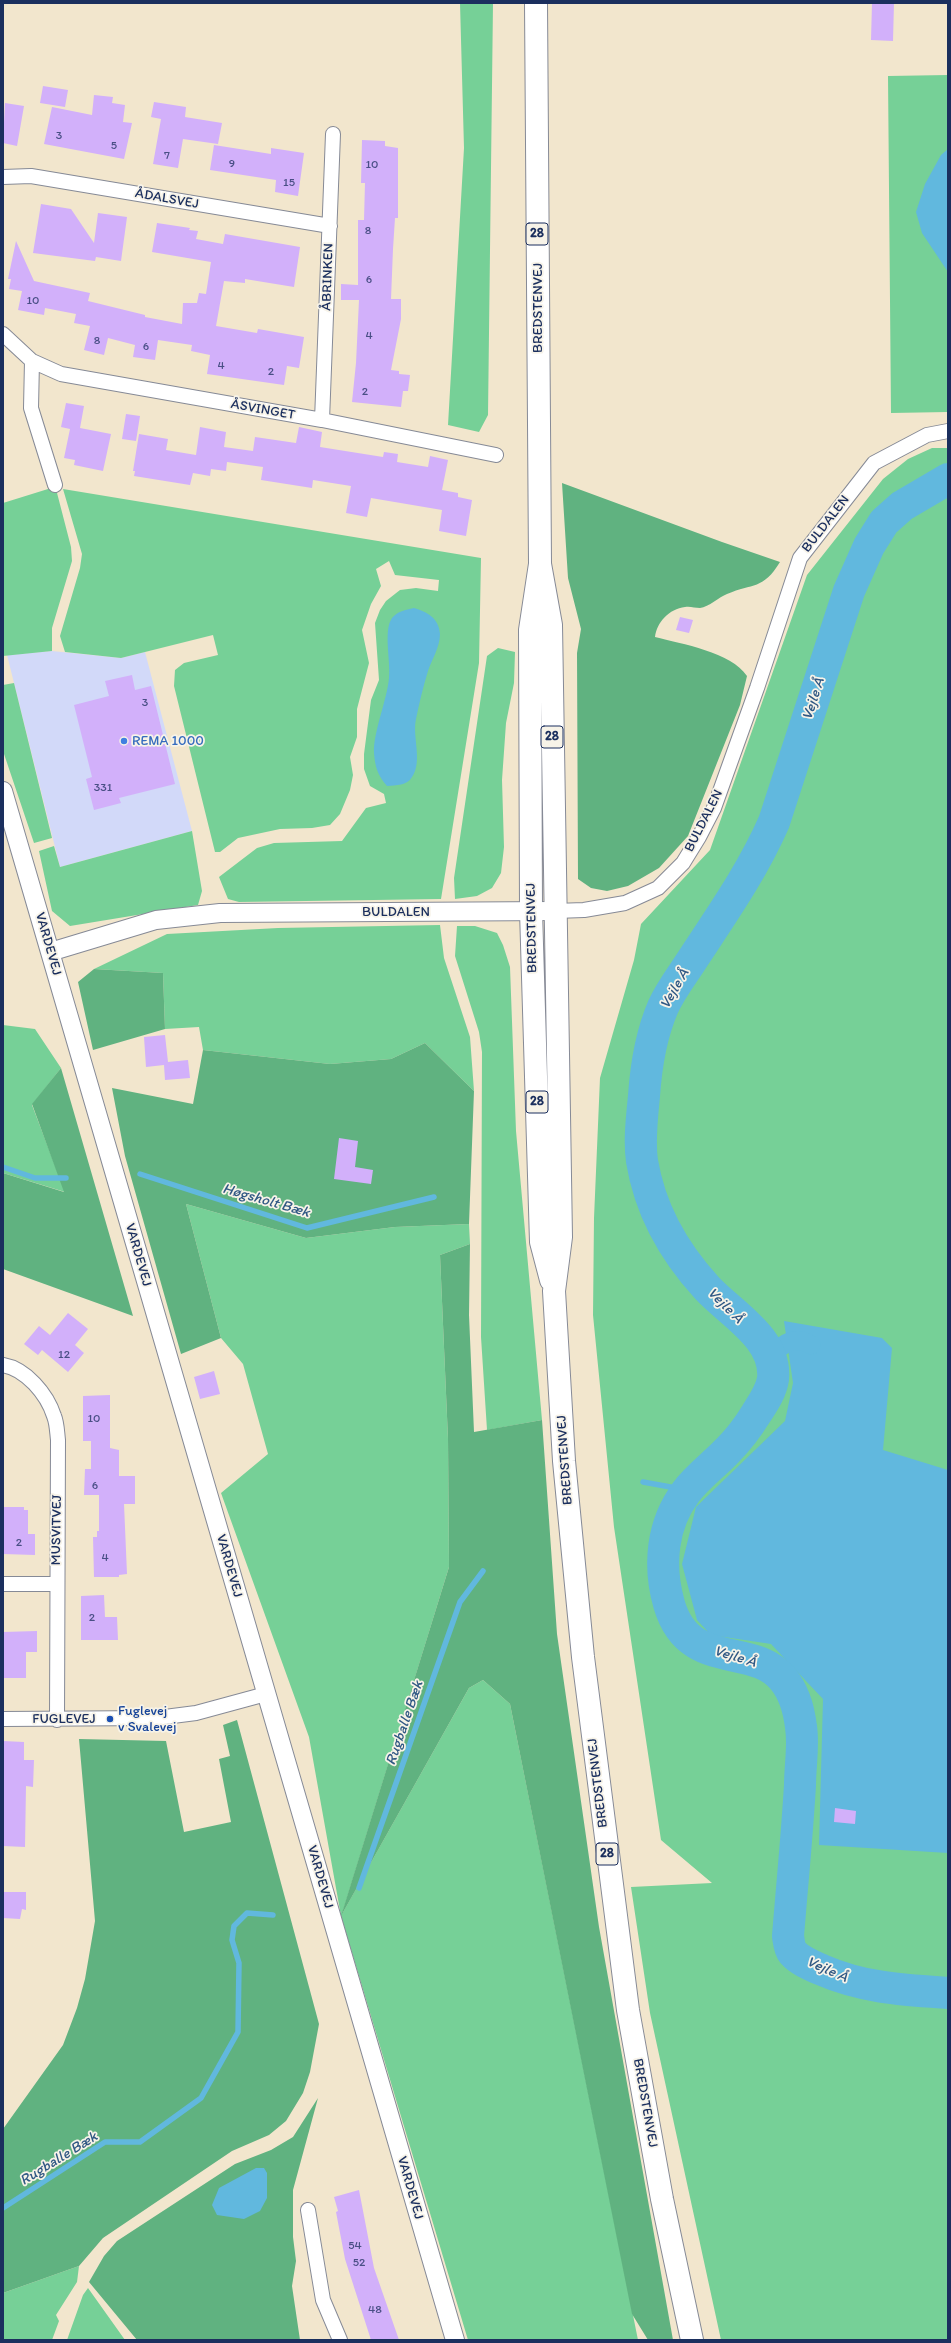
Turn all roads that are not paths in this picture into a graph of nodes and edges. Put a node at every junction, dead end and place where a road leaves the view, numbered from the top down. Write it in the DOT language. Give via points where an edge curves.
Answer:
graph roads {
  1 [pos="536,3"];
  2 [pos="333,134"];
  3 [pos="3,177"];
  4 [pos="330,226"];
  5 [pos="3,334"];
  6 [pos="32,361"];
  7 [pos="322,420"];
  8 [pos="948,431"];
  9 [pos="496,455"];
  10 [pos="55,485"];
  11 [pos="540,564"];
  12 [pos="3,791"];
  13 [pos="531,911"];
  14 [pos="555,911"];
  15 [pos="50,952"];
  16 [pos="554,1291"];
  17 [pos="3,1365"];
  18 [pos="3,1584"];
  19 [pos="56,1584"];
  20 [pos="266,1694"];
  21 [pos="3,1719"];
  22 [pos="57,1720"];
  23 [pos="308,2210"];
  24 [pos="340,2340"];
  25 [pos="455,2340"];
  26 [pos="692,2340"];
  1 -- 11 [label="highway, BREDSTENVEJ / 28"];
  2 -- 4 [label="street, ÅBRINKEN"];
  3 -- 4 [label="street, ÅDALSVEJ" via="31,176"];
  4 -- 7 [label="street, ÅBRINKEN"];
  5 -- 6 [label="street, ÅSVINGET"];
  6 -- 7 [label="street, ÅSVINGET" via="61,374"];
  6 -- 10 [label="street" via="31,408"];
  7 -- 9 [label="street, ÅSVINGET"];
  8 -- 14 [label="street, BULDALEN" via="927,435 874,463 800,558 714,808 683,862 658,888 625,903 584,910"];
  11 -- 13 [label="highway, BREDSTENVEJ / 28" via="530,630"];
  11 -- 14 [label="highway, BREDSTENVEJ / 28" via="551,625"];
  12 -- 15 [label="street, VARDEVEJ"];
  13 -- 14 [label="street, BULDALEN"];
  13 -- 15 [label="street, BULDALEN" via="220,913 156,920"];
  13 -- 16 [label="highway, BREDSTENVEJ / 28" via="541,1242"];
  14 -- 16 [label="highway, BREDSTENVEJ / 28" via="561,1236"];
  15 -- 20 [label="street, VARDEVEJ"];
  16 -- 26 [label="highway, BREDSTENVEJ / 28" via="564,1469 607,1856 628,2010 662,2199"];
  17 -- 19 [label="street, MUSVITVEJ" via="20,1372 32,1382 47,1400 54,1417 58,1440"];
  18 -- 19 [label="street"];
  19 -- 22 [label="street, MUSVITVEJ"];
  20 -- 22 [label="street, FUGLEVEJ" via="196,1713 157,1718"];
  20 -- 25 [label="street, VARDEVEJ"];
  21 -- 22 [label="street, FUGLEVEJ"];
  23 -- 24 [label="street" via="323,2300"];
}
